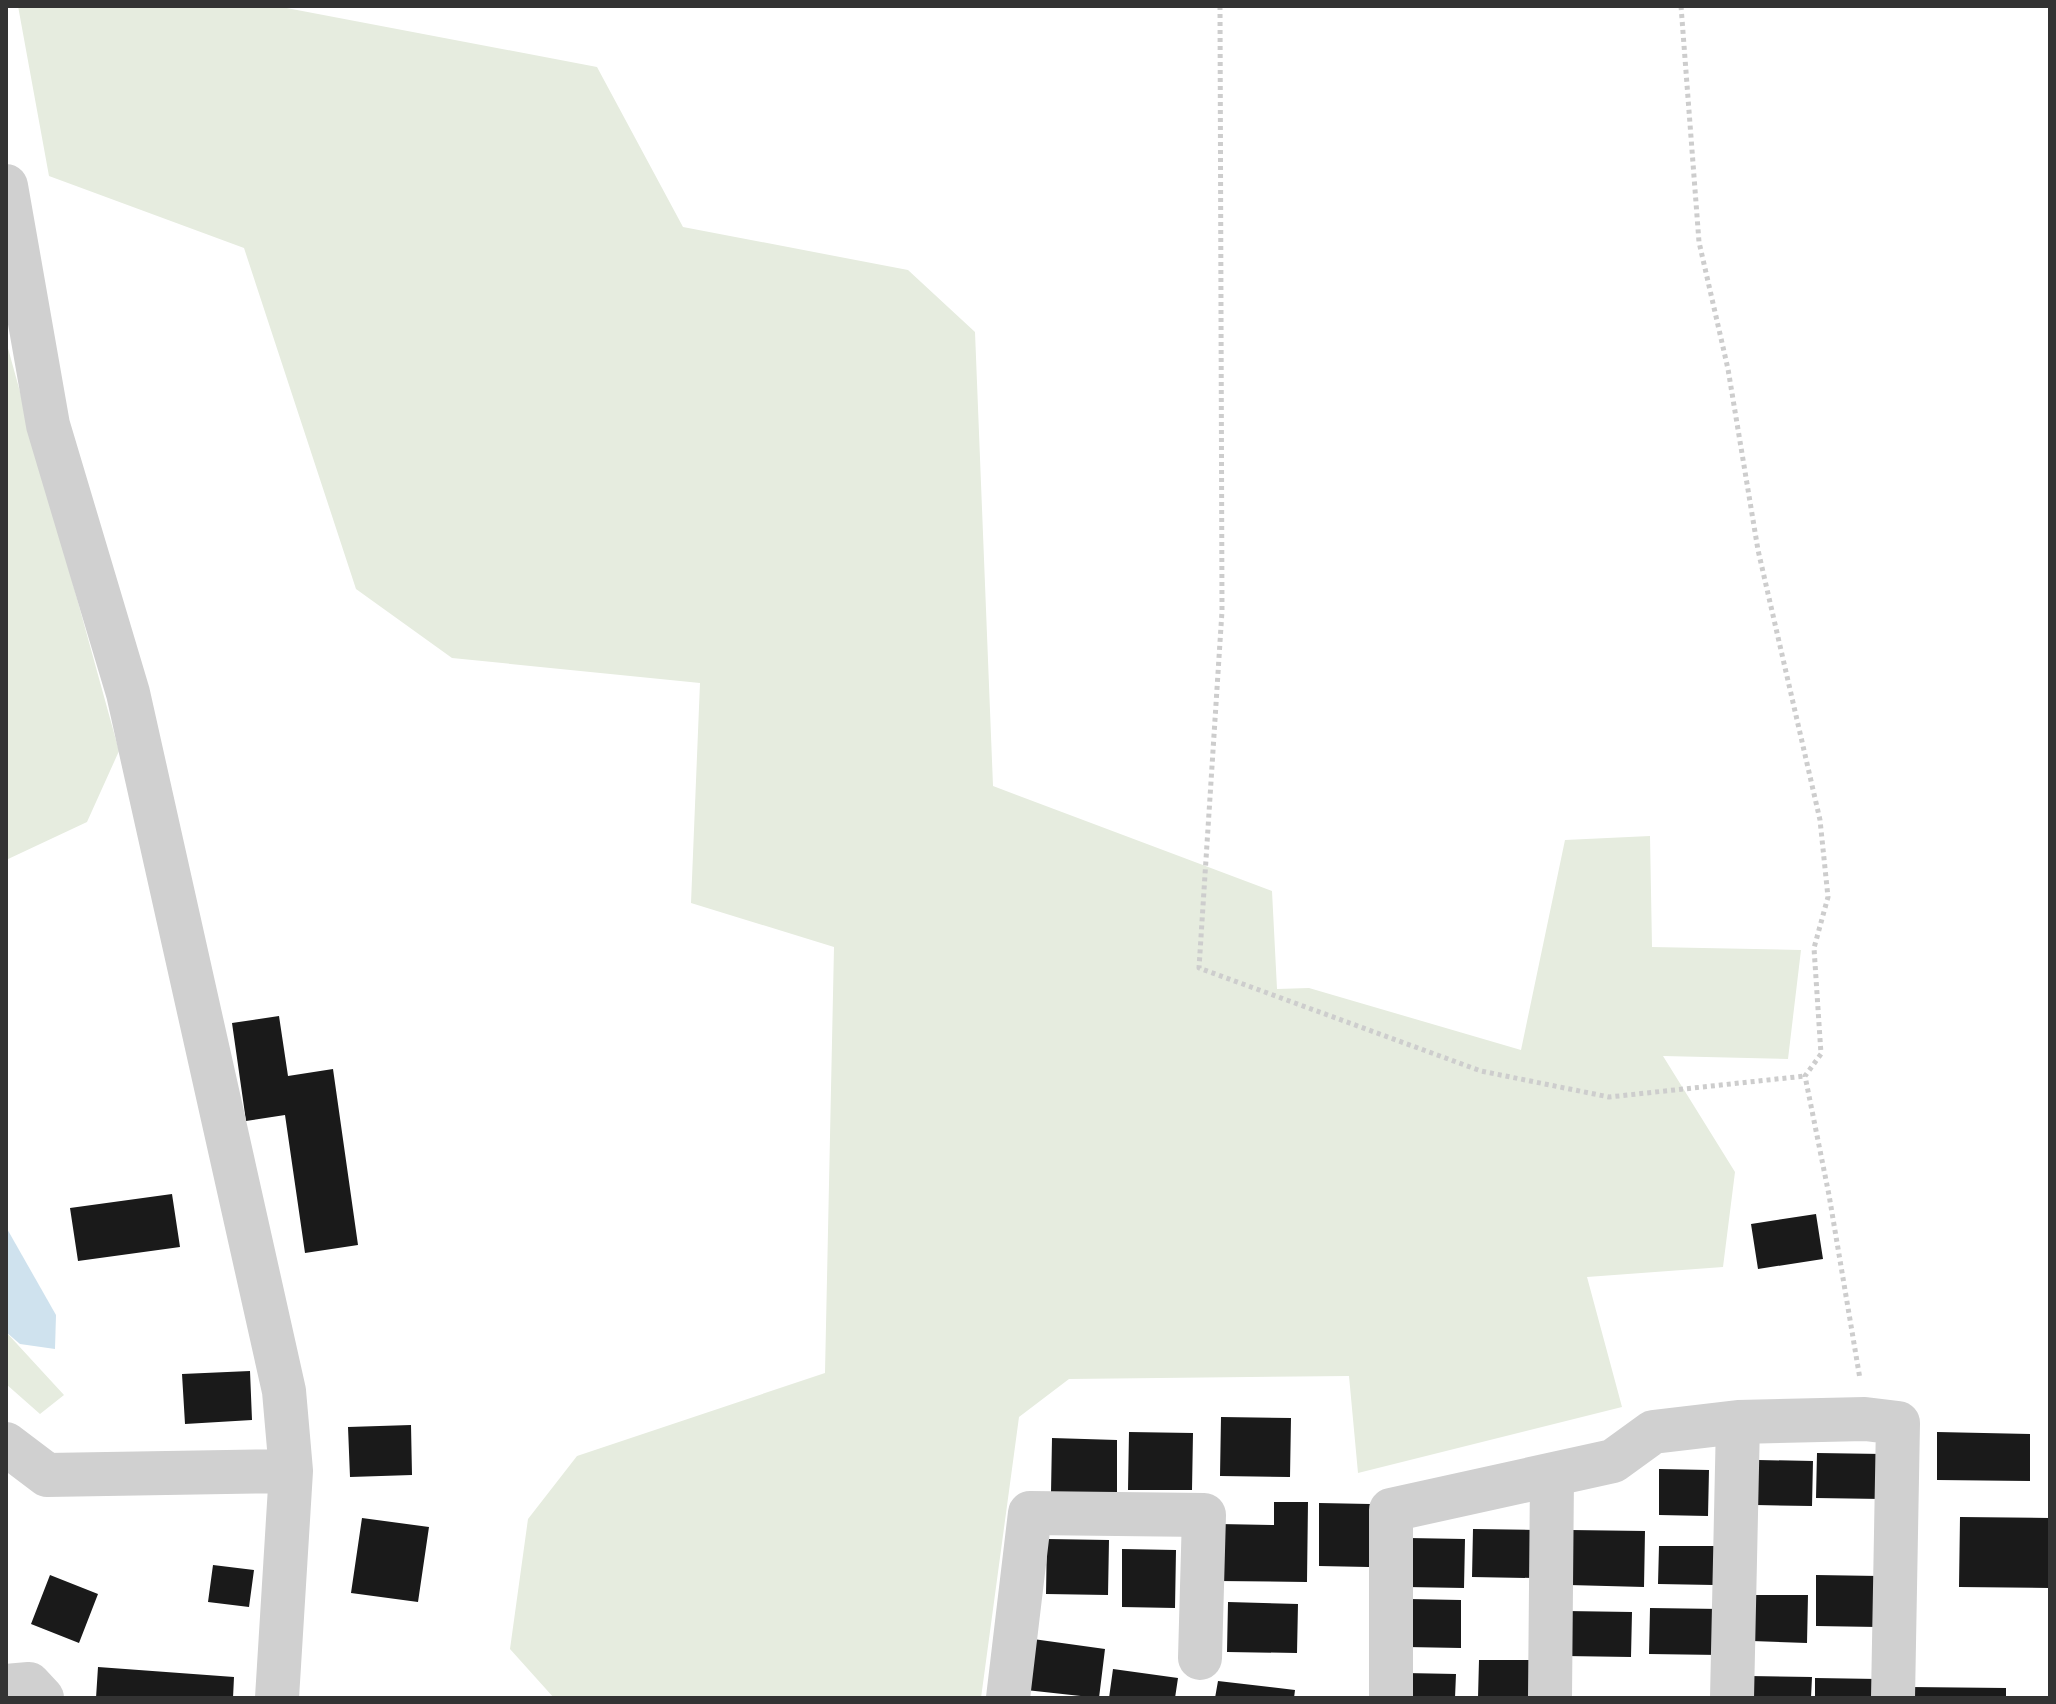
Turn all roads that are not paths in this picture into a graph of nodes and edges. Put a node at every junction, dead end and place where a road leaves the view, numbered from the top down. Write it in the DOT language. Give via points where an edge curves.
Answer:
graph roads {
  1 [pos="6,186"];
  2 [pos="1738,1422"];
  3 [pos="6,1444"];
  4 [pos="291,1471"];
  5 [pos="1552,1476"];
  6 [pos="1200,1658"];
  7 [pos="6,1686"];
  8 [pos="42,1698"];
  9 [pos="277,1698"];
  10 [pos="1008,1698"];
  11 [pos="1391,1698"];
  12 [pos="1550,1698"];
  13 [pos="1732,1698"];
  14 [pos="1893,1698"];
  1 -- 4 [label="street" via="48,425 128,693 284,1391"];
  2 -- 5 [label="street" via="1653,1432 1613,1461"];
  2 -- 13 [label="street"];
  2 -- 14 [label="street" via="1898,1423"];
  3 -- 4 [label="street" via="47,1475"];
  4 -- 9 [label="street"];
  5 -- 11 [label="street" via="1391,1510"];
  5 -- 12 [label="street"];
  6 -- 10 [label="street" via="1204,1515 1030,1513"];
  7 -- 8 [label="street" via="29,1684"];
}
